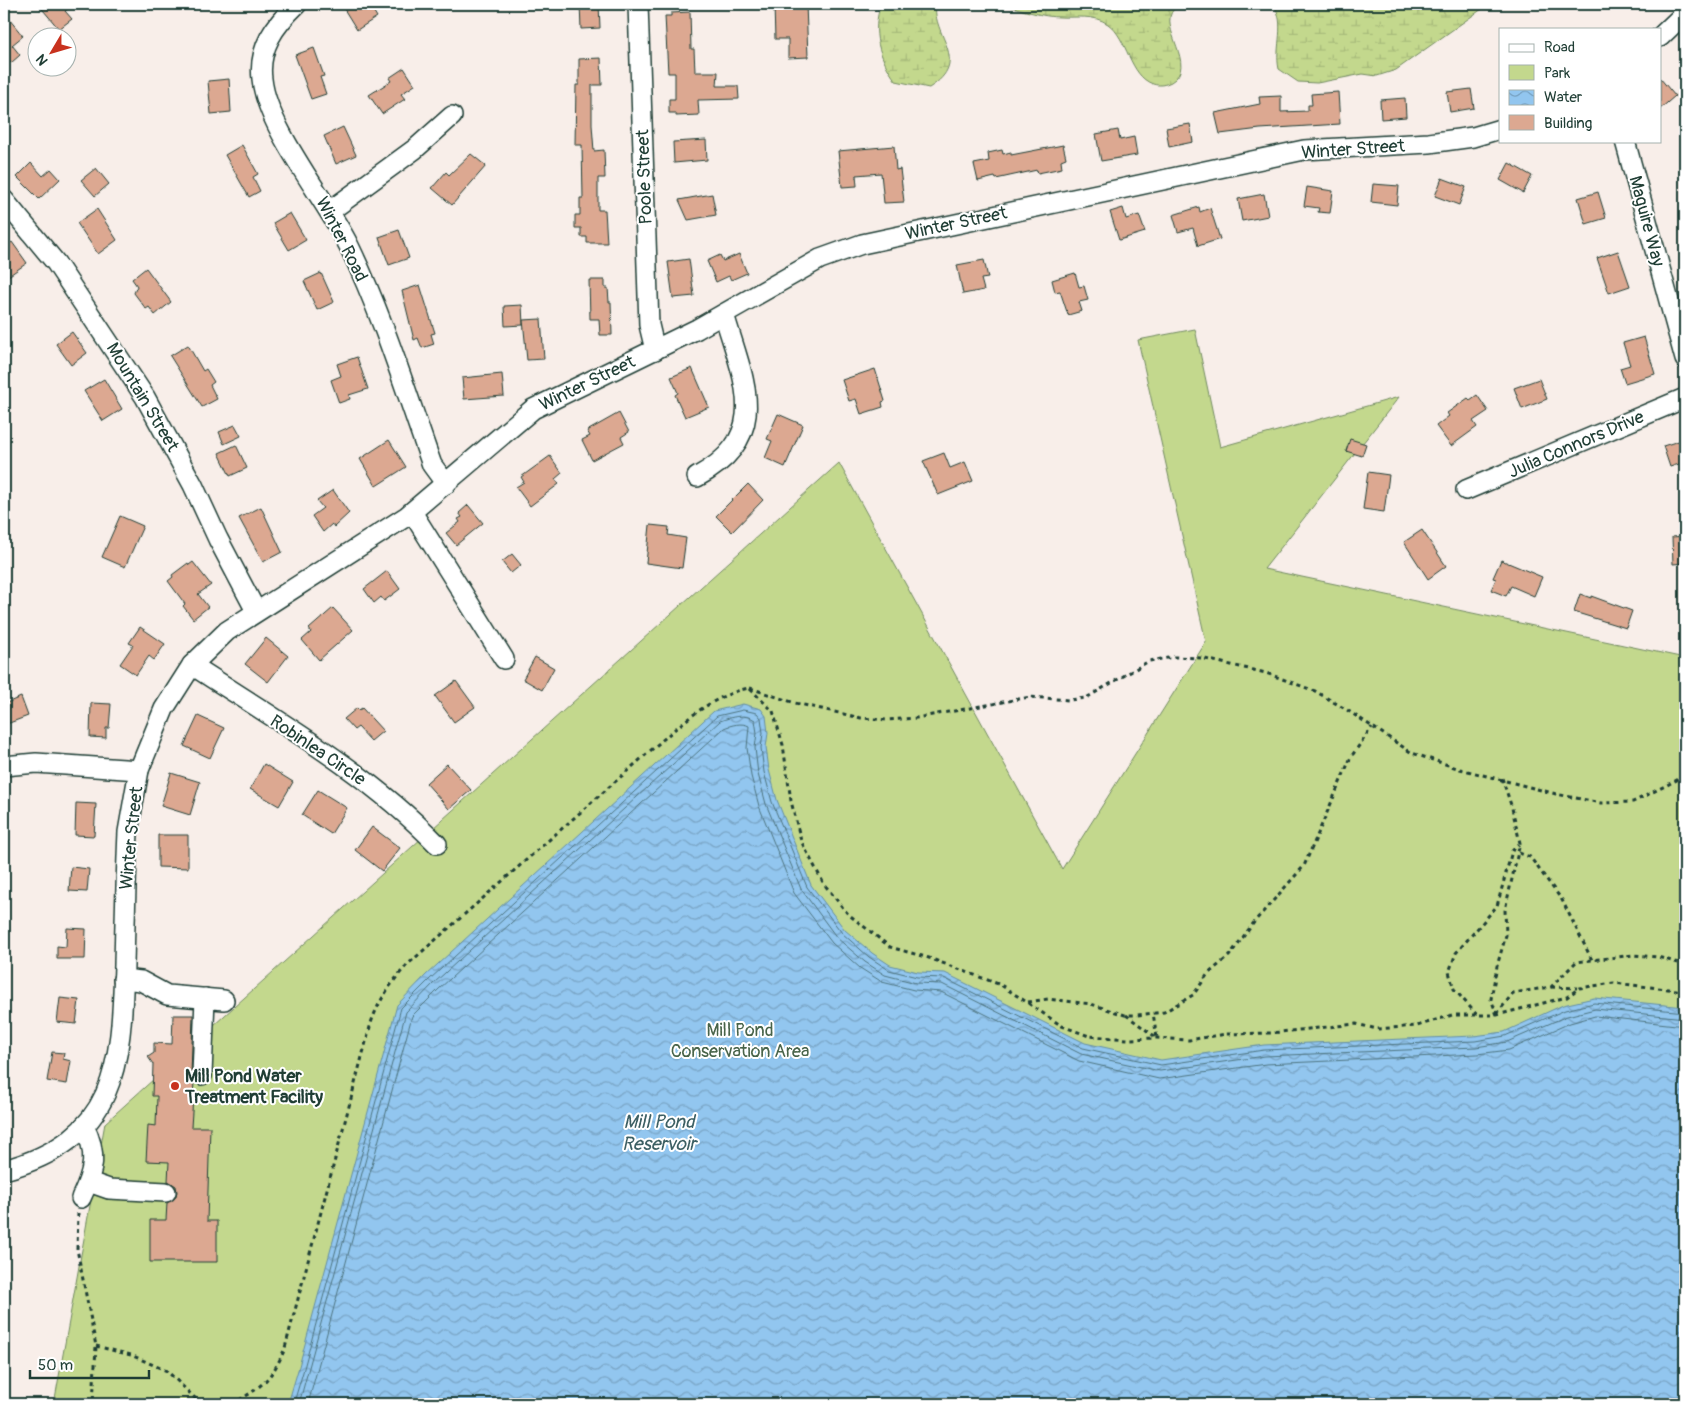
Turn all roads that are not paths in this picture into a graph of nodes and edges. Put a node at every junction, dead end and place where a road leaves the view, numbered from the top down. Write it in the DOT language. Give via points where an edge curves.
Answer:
graph roads {
  1 [pos="297,4"];
  2 [pos="638,4"];
  3 [pos="1685,13"];
  4 [pos="1662,35"];
  5 [pos="452,116"];
  6 [pos="1499,129"];
  7 [pos="1625,142"];
  8 [pos="4,200"];
  9 [pos="330,211"];
  10 [pos="724,314"];
  11 [pos="655,350"];
  12 [pos="1685,359"];
  13 [pos="1685,398"];
  14 [pos="698,477"];
  15 [pos="446,484"];
  16 [pos="1466,490"];
  17 [pos="412,512"];
  18 [pos="256,611"];
  19 [pos="504,659"];
  20 [pos="192,665"];
  21 [pos="4,766"];
  22 [pos="139,770"];
  23 [pos="437,844"];
  24 [pos="123,979"];
  25 [pos="205,998"];
  26 [pos="224,1000"];
  27 [pos="202,1075"];
  28 [pos="89,1121"];
  29 [pos="4,1170"];
  30 [pos="166,1192"];
  1 -- 9 [label="street, Winter Road" via="268,40 262,61 262,80 266,101 274,117"];
  2 -- 11 [label="street, Poole Street" via="649,325"];
  3 -- 4 [label="street"];
  5 -- 9 [label="street" via="415,149"];
  6 -- 10 [label="street, Winter Street" via="1429,143 1304,150 881,239 820,259"];
  7 -- 12 [label="street, Maguire Way"];
  8 -- 18 [label="street, Mountain Street" via="56,263 145,397"];
  9 -- 15 [label="street, Winter Road" via="364,281 432,465"];
  10 -- 11 [label="street, Winter Street"];
  10 -- 14 [label="street" via="747,394 748,410 744,427 731,452"];
  11 -- 15 [label="street, Winter Street" via="533,409"];
  13 -- 16 [label="street, Julia Connors Drive"];
  15 -- 17 [label="street, Winter Street"];
  17 -- 18 [label="street, Winter Street"];
  17 -- 19 [label="street"];
  18 -- 20 [label="street, Winter Street" via="214,641"];
  20 -- 22 [label="street, Winter Street" via="164,709"];
  20 -- 23 [label="street, Robinlea Circle" via="349,770 407,815"];
  21 -- 22 [label="street" via="36,763"];
  22 -- 24 [label="street, Winter Street" via="128,832"];
  24 -- 25 [label="street" via="141,981 166,995"];
  24 -- 28 [label="street, Winter Street" via="117,1063 111,1083"];
  25 -- 26 [label="street"];
  25 -- 27 [label="street"];
  28 -- 29 [label="street" via="43,1156"];
  28 -- 30 [label="street" via="93,1150 85,1190"];
}
